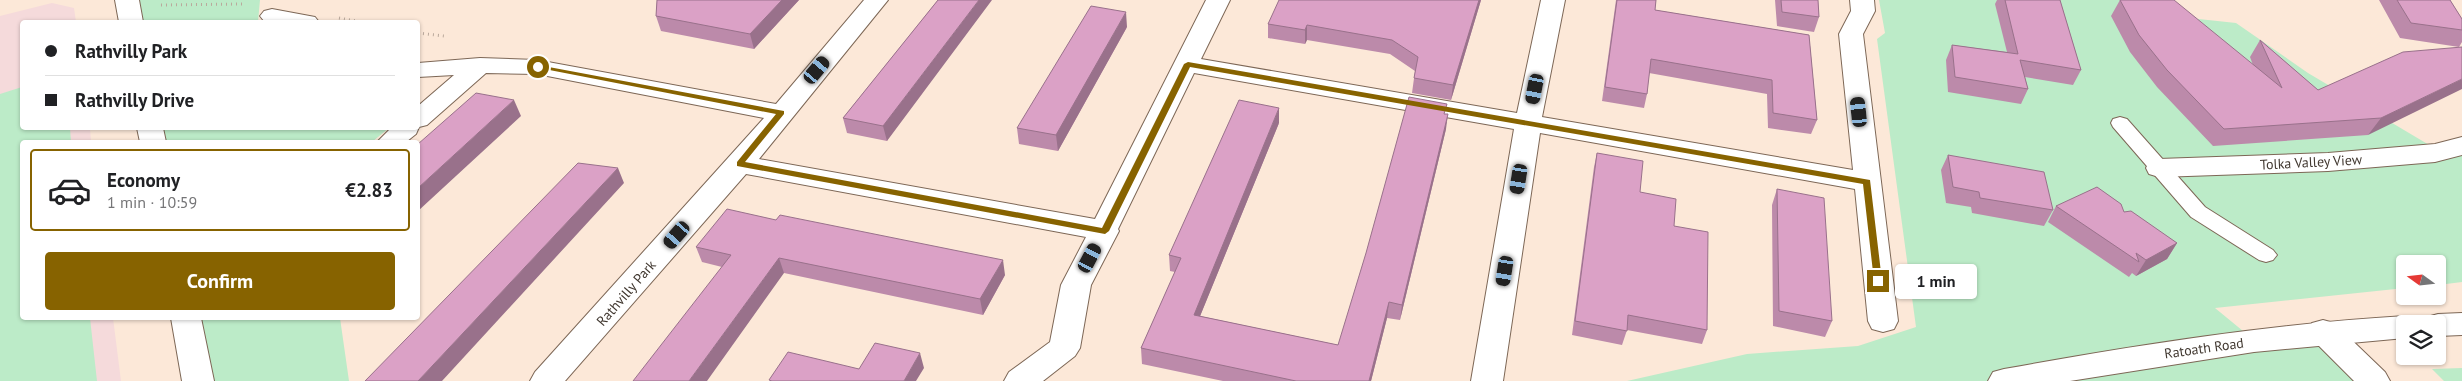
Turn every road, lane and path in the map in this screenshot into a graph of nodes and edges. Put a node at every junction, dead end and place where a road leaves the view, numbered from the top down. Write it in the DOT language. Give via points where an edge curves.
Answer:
graph roads {
  1 [pos="127,0"];
  2 [pos="876,0"];
  3 [pos="1218,0"];
  4 [pos="1553,0"];
  5 [pos="1862,0"];
  6 [pos="272,16"];
  7 [pos="131,20"];
  8 [pos="295,20"];
  9 [pos="480,64"];
  10 [pos="1188,64"];
  11 [pos="420,70"];
  12 [pos="782,113"];
  13 [pos="420,117"];
  14 [pos="2120,123"];
  15 [pos="1528,124"];
  16 [pos="405,130"];
  17 [pos="392,140"];
  18 [pos="2462,146"];
  19 [pos="740,164"];
  20 [pos="2159,168"];
  21 [pos="1867,182"];
  22 [pos="1105,231"];
  23 [pos="2266,256"];
  24 [pos="186,320"];
  25 [pos="1882,321"];
  26 [pos="2462,324"];
  27 [pos="2446,325"];
  28 [pos="2396,327"];
  29 [pos="2323,331"];
  30 [pos="198,381"];
  31 [pos="546,381"];
  32 [pos="1020,381"];
  33 [pos="1487,381"];
  34 [pos="2004,381"];
  35 [pos="2374,381"];
  1 -- 7 [label="street"];
  2 -- 12 [label="street, Rathvilly Park"];
  3 -- 10 [label="street"];
  4 -- 15 [label="street"];
  5 -- 21 [label="street" via="1863,11 1851,34"];
  6 -- 8 [label="street"];
  9 -- 11 [label="street"];
  9 -- 12 [label="street" via="538,67"];
  9 -- 13 [label="street"];
  10 -- 15 [label="street"];
  10 -- 22 [label="street"];
  12 -- 19 [label="street, Rathvilly Park"];
  14 -- 20 [label="lane"];
  15 -- 21 [label="street"];
  15 -- 33 [label="street"];
  16 -- 17 [label="street"];
  18 -- 20 [label="street, Tolka Valley View" via="2435,153 2328,162"];
  19 -- 22 [label="street"];
  19 -- 31 [label="street, Rathvilly Park"];
  20 -- 23 [label="lane" via="2198,212"];
  21 -- 25 [label="street"];
  22 -- 32 [label="street" via="1076,285 1064,348"];
  24 -- 30 [label="street"];
  26 -- 27 [label="street"];
  28 -- 29 [label="street, Ratoath Road"];
  29 -- 34 [label="street, Ratoath Road" via="2129,358"];
  29 -- 35 [label="street"];
}
